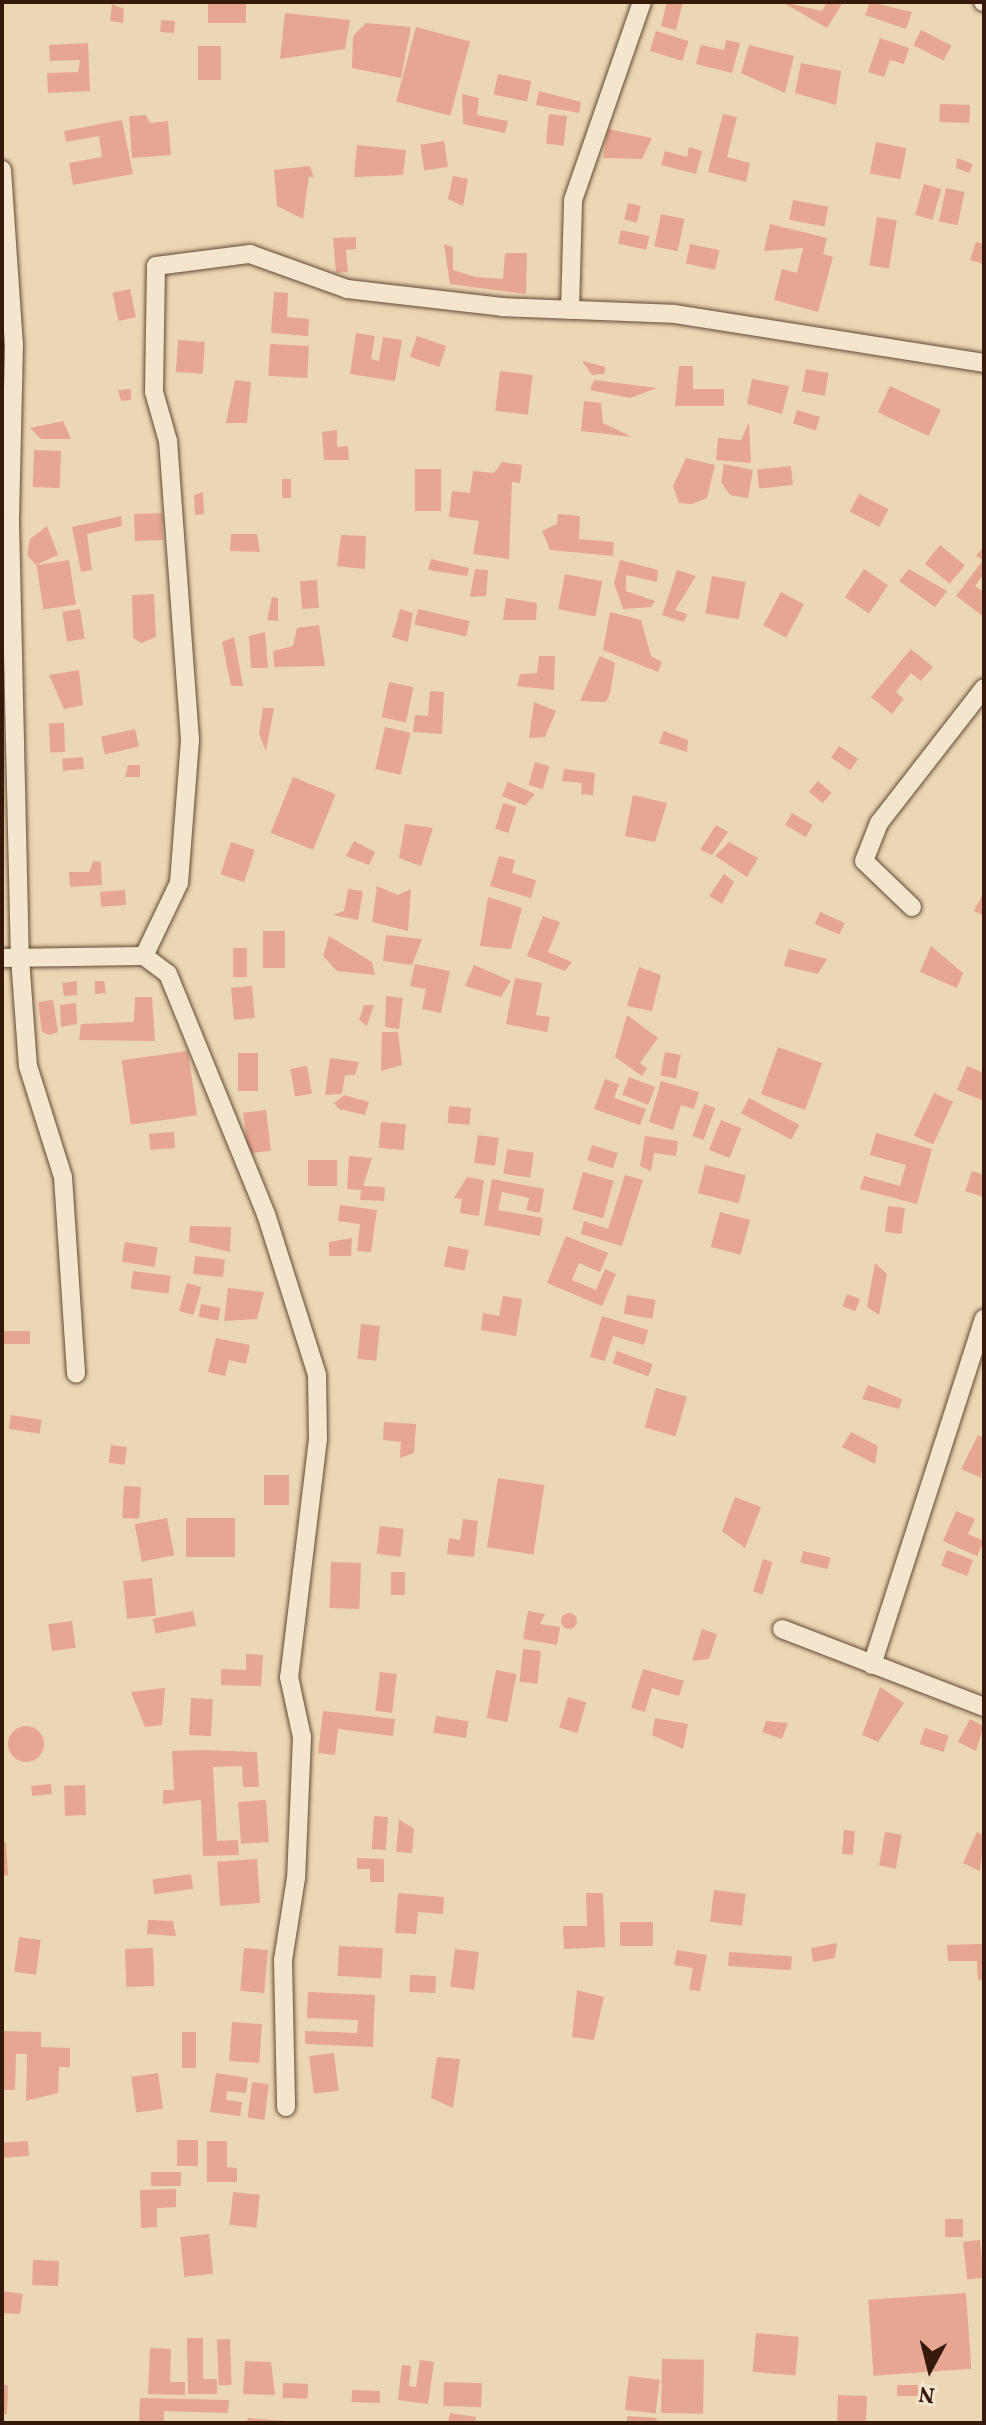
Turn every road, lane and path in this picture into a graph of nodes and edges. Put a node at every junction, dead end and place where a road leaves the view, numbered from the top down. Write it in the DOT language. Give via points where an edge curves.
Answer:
graph roads {
  1 [pos="642,2"];
  2 [pos="2,170"];
  3 [pos="570,310"];
  4 [pos="984,363"];
  5 [pos="984,688"];
  6 [pos="912,907"];
  7 [pos="144,956"];
  8 [pos="11,958"];
  9 [pos="984,1319"];
  10 [pos="76,1374"];
  11 [pos="782,1629"];
  12 [pos="872,1665"];
  13 [pos="984,1707"];
  14 [pos="286,2107"];
  1 -- 3 [label="street" via="573,200"];
  2 -- 8 [label="street" via="14,344"];
  3 -- 4 [label="street" via="675,314"];
  3 -- 7 [label="street" via="347,289 250,254 156,266 154,392 168,441 190,740 179,883"];
  5 -- 6 [label="street" via="879,823 864,861"];
  7 -- 8 [label="street"];
  7 -- 14 [label="street" via="168,974 193,1026 266,1214 317,1375 318,1439 289,1677 302,1737 296,1878 283,1960"];
  8 -- 10 [label="street" via="28,1066 63,1177"];
  9 -- 12 [label="street"];
  11 -- 12 [label="street"];
  12 -- 13 [label="street"];
}
